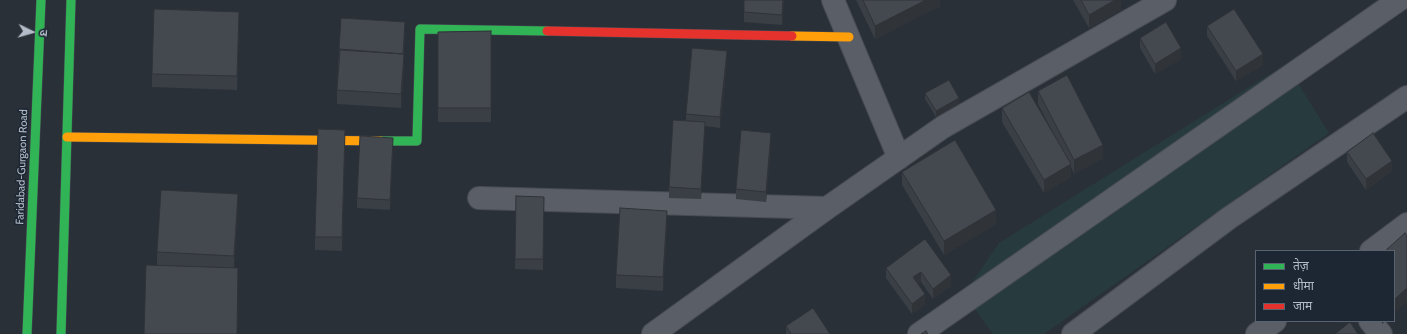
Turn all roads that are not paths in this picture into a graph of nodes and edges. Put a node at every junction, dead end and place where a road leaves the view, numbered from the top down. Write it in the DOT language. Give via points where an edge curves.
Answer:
graph roads {
  1 [pos="41,0"];
  2 [pos="71,0"];
  3 [pos="833,0"];
  4 [pos="1165,0"];
  5 [pos="1399,0"];
  6 [pos="848,37"];
  7 [pos="1407,97"];
  8 [pos="67,137"];
  9 [pos="899,158"];
  10 [pos="479,198"];
  11 [pos="827,208"];
  12 [pos="1407,224"];
  13 [pos="1372,250"];
  14 [pos="1274,322"];
  15 [pos="1371,322"];
  16 [pos="27,334"];
  17 [pos="61,334"];
  18 [pos="653,334"];
  19 [pos="919,334"];
  20 [pos="1073,334"];
  21 [pos="1257,334"];
  22 [pos="1381,334"];
  1 -- 16 [label="street, Faridabad-Gurgaon Road"];
  2 -- 8 [label="street"];
  3 -- 6 [label="street"];
  4 -- 9 [label="street" via="943,127"];
  5 -- 19 [label="street"];
  6 -- 8 [label="street" via="420,29 417,141"];
  6 -- 9 [label="street"];
  7 -- 20 [label="street" via="1229,218"];
  8 -- 17 [label="street"];
  9 -- 11 [label="street"];
  10 -- 11 [label="street"];
  11 -- 18 [label="street"];
  12 -- 13 [label="street"];
  14 -- 21 [label="street"];
  15 -- 22 [label="street"];
}
